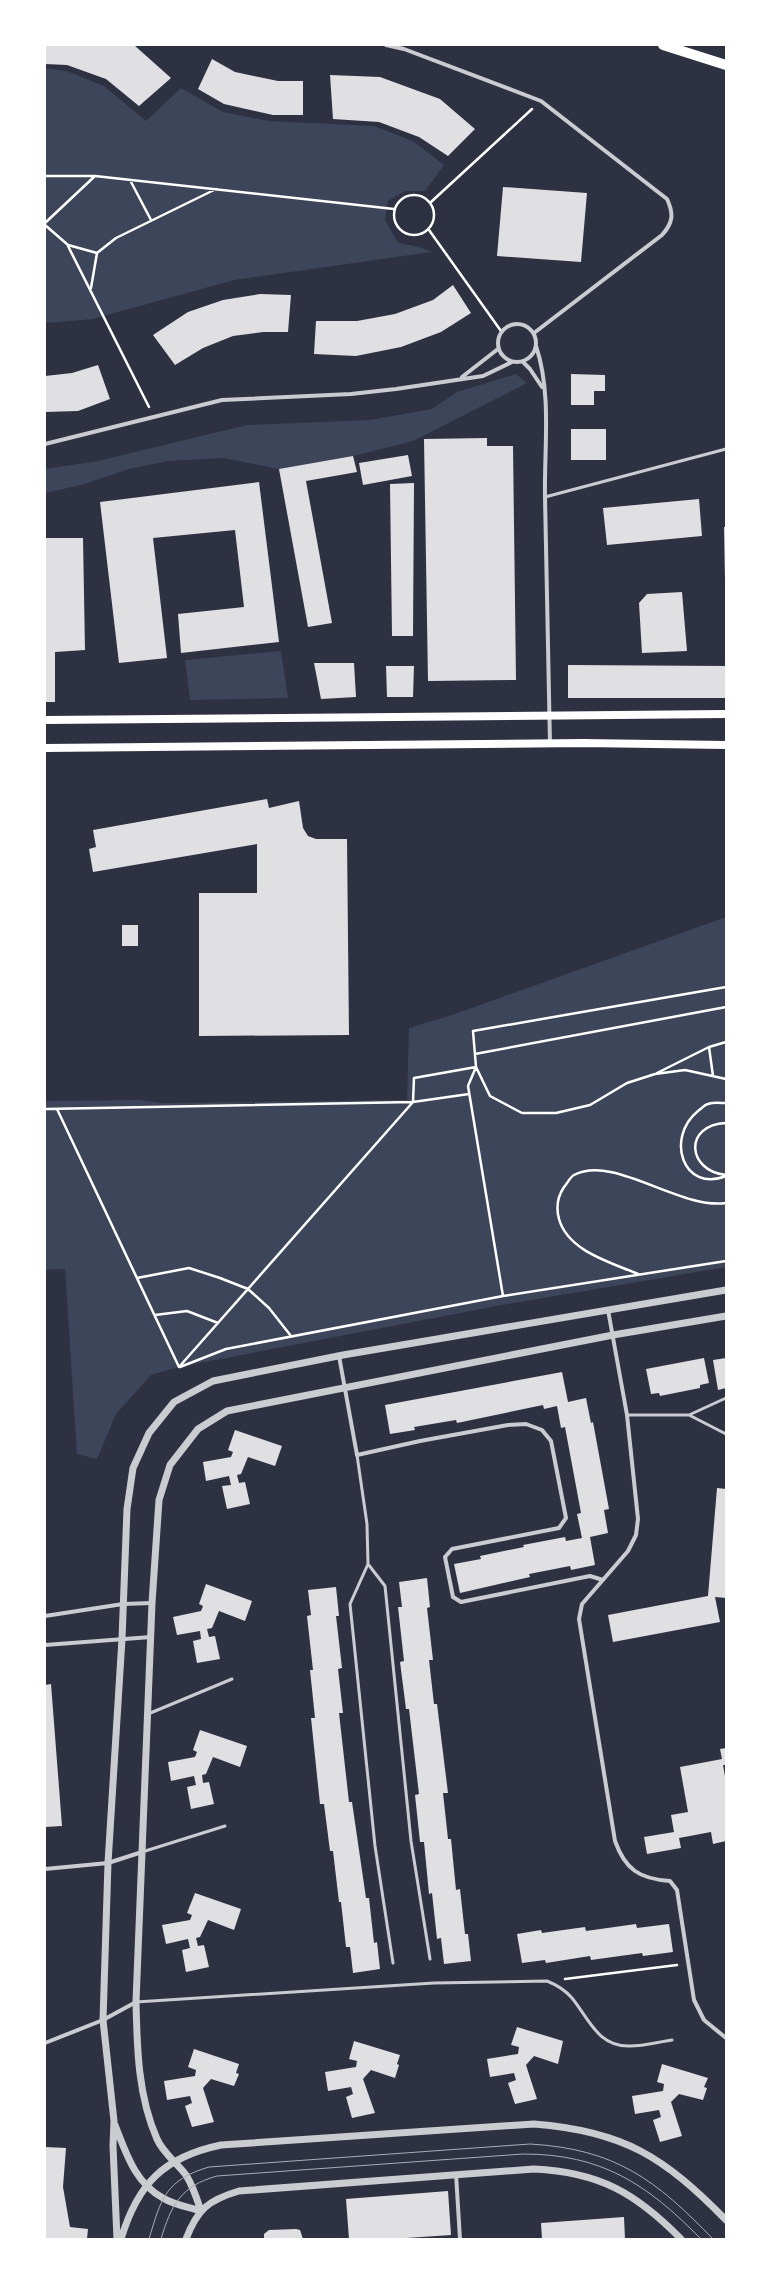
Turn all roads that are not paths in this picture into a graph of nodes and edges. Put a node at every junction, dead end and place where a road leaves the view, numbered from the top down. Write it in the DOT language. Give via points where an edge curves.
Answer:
graph roads {
  1 [pos="386,45"];
  2 [pos="663,45"];
  3 [pos="726,65"];
  4 [pos="534,333"];
  5 [pos="536,346"];
  6 [pos="498,349"];
  7 [pos="512,362"];
  8 [pos="523,362"];
  9 [pos="462,378"];
  10 [pos="543,390"];
  11 [pos="45,444"];
  12 [pos="726,449"];
  13 [pos="545,497"];
  14 [pos="726,714"];
  15 [pos="549,716"];
  16 [pos="45,720"];
  17 [pos="550,744"];
  18 [pos="726,745"];
  19 [pos="45,748"];
  20 [pos="726,1290"];
  21 [pos="608,1310"];
  22 [pos="726,1316"];
  23 [pos="613,1335"];
  24 [pos="338,1356"];
  25 [pos="345,1386"];
  26 [pos="726,1398"];
  27 [pos="626,1415"];
  28 [pos="689,1415"];
  29 [pos="726,1434"];
  30 [pos="357,1455"];
  31 [pos="368,1564"];
  32 [pos="603,1580"];
  33 [pos="152,1603"];
  34 [pos="122,1604"];
  35 [pos="45,1616"];
  36 [pos="151,1637"];
  37 [pos="122,1639"];
  38 [pos="45,1645"];
  39 [pos="232,1678"];
  40 [pos="148,1714"];
  41 [pos="225,1826"];
  42 [pos="142,1852"];
  43 [pos="108,1863"];
  44 [pos="45,1869"];
  45 [pos="430,1959"];
  46 [pos="393,1963"];
  47 [pos="136,2002"];
  48 [pos="103,2020"];
  49 [pos="726,2038"];
  50 [pos="672,2040"];
  51 [pos="45,2043"];
  52 [pos="114,2121"];
  53 [pos="174,2162"];
  54 [pos="456,2174"];
  55 [pos="146,2186"];
  56 [pos="201,2211"];
  57 [pos="726,2220"];
  58 [pos="117,2239"];
  59 [pos="121,2239"];
  60 [pos="186,2239"];
  61 [pos="460,2239"];
  62 [pos="681,2239"];
  1 -- 4 [label="street" via="404,49 541,101 667,199 673,218 670,227 662,236"];
  2 -- 3 [label="main road"];
  4 -- 5 [label="street"];
  4 -- 6 [label="street" via="528,327 510,325 501,331"];
  5 -- 8 [label="street" via="531,356"];
  5 -- 10 [label="street" via="540,358"];
  6 -- 7 [label="street" via="501,355"];
  6 -- 9 [label="street"];
  7 -- 8 [label="street"];
  7 -- 9 [label="street" via="483,376"];
  8 -- 10 [label="street"];
  9 -- 11 [label="street" via="351,394 222,400"];
  10 -- 13 [label="street" via="547,418"];
  12 -- 13 [label="lane"];
  13 -- 15 [label="street"];
  14 -- 15 [label="main road"];
  15 -- 16 [label="main road"];
  15 -- 17 [label="street"];
  17 -- 18 [label="main road"];
  17 -- 19 [label="main road"];
  20 -- 21 [label="street"];
  21 -- 23 [label="street"];
  21 -- 24 [label="street"];
  22 -- 23 [label="street"];
  23 -- 25 [label="street"];
  23 -- 27 [label="street"];
  24 -- 25 [label="street"];
  24 -- 34 [label="street" via="213,1381 174,1402 149,1433 133,1468 127,1509"];
  25 -- 30 [label="street"];
  25 -- 33 [label="street" via="227,1411 198,1430 170,1465 159,1500"];
  26 -- 28 [label="lane"];
  27 -- 28 [label="lane"];
  27 -- 32 [label="street" via="638,1519 636,1535 628,1551"];
  28 -- 29 [label="lane"];
  30 -- 31 [label="lane" via="368,1526"];
  30 -- 32 [label="street" via="420,1440 508,1424 526,1424 542,1430 551,1441 566,1518 559,1528 452,1549 445,1557 453,1597 461,1602 590,1576"];
  31 -- 45 [label="lane" via="385,1586 412,1841"];
  31 -- 46 [label="lane" via="350,1604 375,1846"];
  32 -- 49 [label="street" via="582,1604 579,1619 614,1841 620,1856 632,1871 655,1880 670,1881 677,1890 694,2000 704,2020"];
  33 -- 34 [label="street"];
  33 -- 36 [label="street"];
  34 -- 35 [label="street"];
  34 -- 37 [label="street"];
  36 -- 37 [label="street"];
  36 -- 40 [label="street"];
  37 -- 38 [label="street"];
  37 -- 43 [label="street"];
  39 -- 40 [label="lane"];
  40 -- 42 [label="street"];
  41 -- 42 [label="lane"];
  42 -- 43 [label="street"];
  42 -- 47 [label="street"];
  43 -- 44 [label="street"];
  43 -- 48 [label="street"];
  47 -- 48 [label="street"];
  47 -- 50 [label="lane" via="434,1983 547,1981 560,1987 572,1998 591,2028 609,2043 629,2046"];
  47 -- 53 [label="street" via="137,2048 147,2111 158,2141"];
  48 -- 51 [label="street"];
  48 -- 52 [label="street"];
  52 -- 55 [label="street" via="129,2162"];
  52 -- 58 [label="street"];
  53 -- 55 [label="street"];
  53 -- 56 [label="street" via="192,2186"];
  53 -- 57 [label="street" via="196,2151 222,2145 534,2124 567,2127 603,2135 644,2152 672,2169"];
  54 -- 56 [label="street" via="239,2191 214,2200"];
  54 -- 61 [label="street"];
  54 -- 62 [label="street" via="534,2169 561,2170 593,2178 642,2202"];
  55 -- 56 [label="street" via="163,2198"];
  55 -- 59 [label="street" via="133,2205"];
  56 -- 60 [label="street" via="194,2219"];
}
